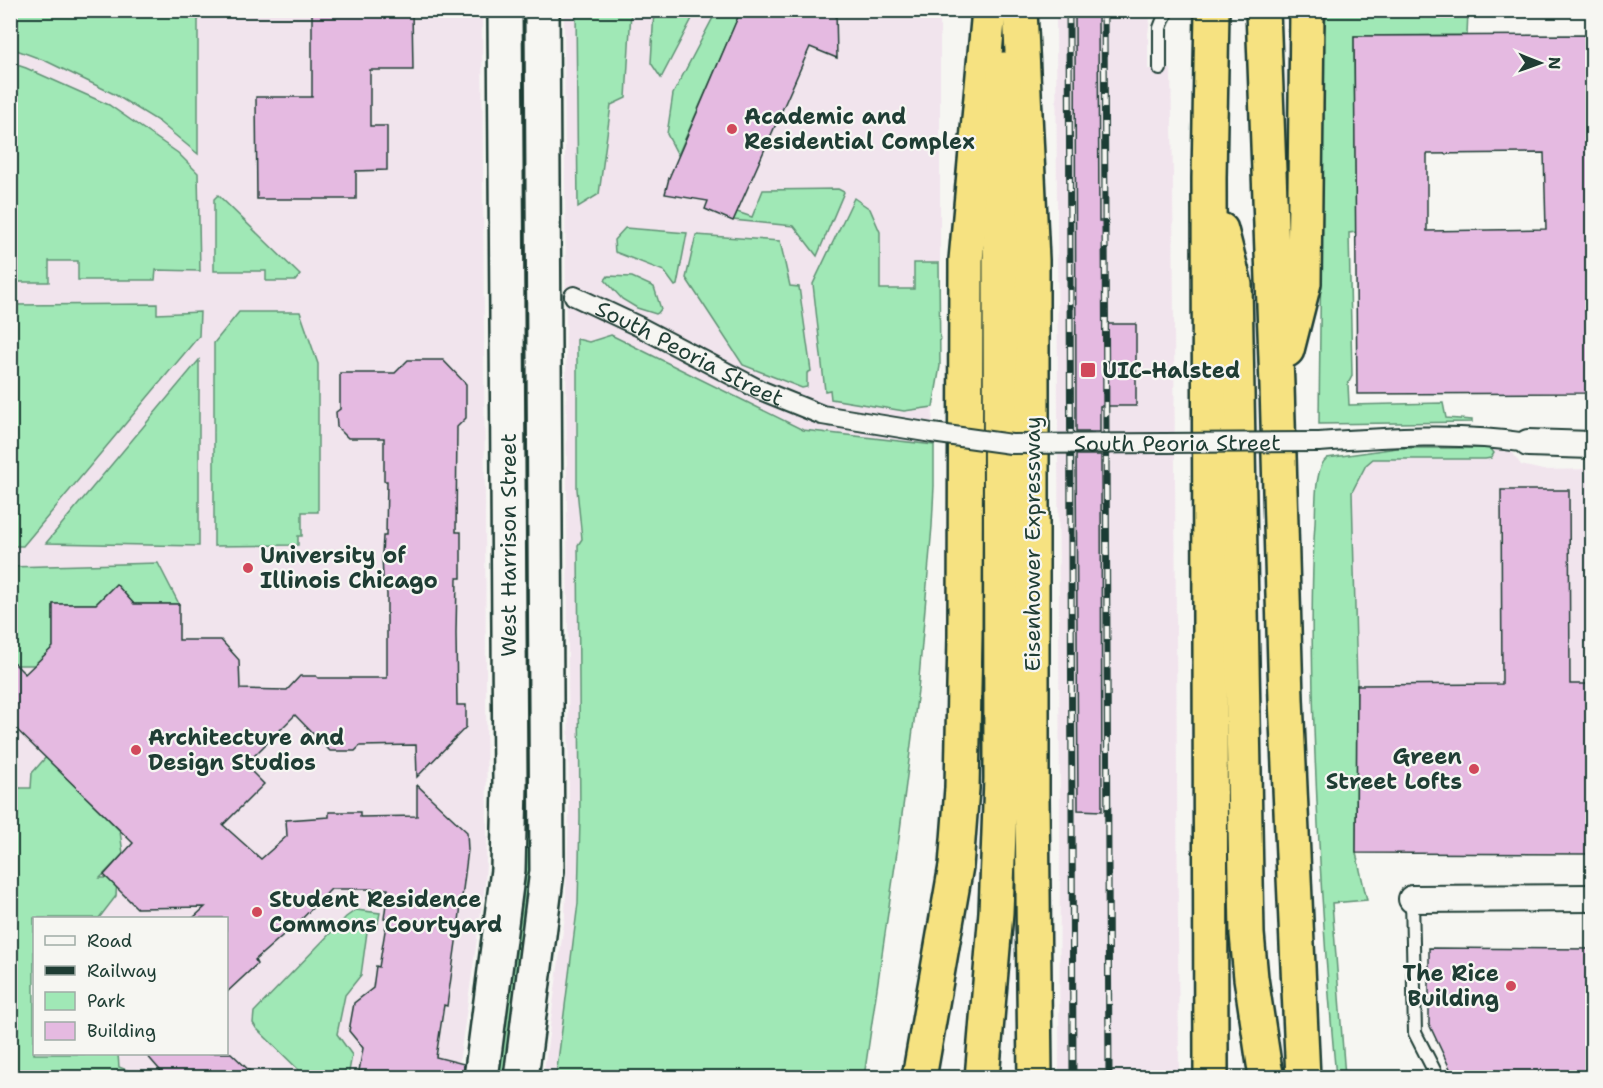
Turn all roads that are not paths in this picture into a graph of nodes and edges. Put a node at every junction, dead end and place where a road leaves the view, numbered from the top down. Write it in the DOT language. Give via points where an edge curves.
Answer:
graph roads {
  1 [pos="505,10"];
  2 [pos="542,10"];
  3 [pos="989,10"];
  4 [pos="1005,10"];
  5 [pos="1020,10"];
  6 [pos="1167,10"];
  7 [pos="1212,10"];
  8 [pos="1263,10"];
  9 [pos="1307,10"];
  10 [pos="1160,69"];
  11 [pos="1209,178"];
  12 [pos="574,296"];
  13 [pos="1277,386"];
  14 [pos="1528,443"];
  15 [pos="1593,445"];
  16 [pos="1593,898"];
  17 [pos="1412,899"];
  18 [pos="481,1077"];
  19 [pos="521,1077"];
  20 [pos="919,1077"];
  21 [pos="982,1077"];
  22 [pos="1035,1077"];
  23 [pos="1211,1077"];
  24 [pos="1267,1077"];
  25 [pos="1303,1077"];
  26 [pos="1438,1077"];
  1 -- 18 [label="main road, West Harrison Street" via="510,784 508,870"];
  2 -- 19 [label="main road, West Harrison Street" via="547,871"];
  3 -- 20 [label="highway" via="966,260 962,788 956,866"];
  4 -- 21 [label="highway" via="1000,262 1000,779 996,912"];
  5 -- 22 [label="highway, Eisenhower Expressway" via="1032,260"];
  6 -- 10 [label="lane" via="1160,28"];
  7 -- 11 [label="highway"];
  8 -- 13 [label="highway"];
  9 -- 13 [label="highway" via="1304,283"];
  11 -- 23 [label="highway"];
  11 -- 24 [label="highway" via="1235,285 1247,934"];
  12 -- 14 [label="street, South Peoria Street, bridge" via="760,390 822,415 932,433 1011,444 1318,442 1395,436 1498,438"];
  13 -- 25 [label="highway"];
  14 -- 15 [label="street, South Peoria Street"];
  16 -- 17 [label="street"];
  17 -- 26 [label="lane" via="1415,1033"];
}
